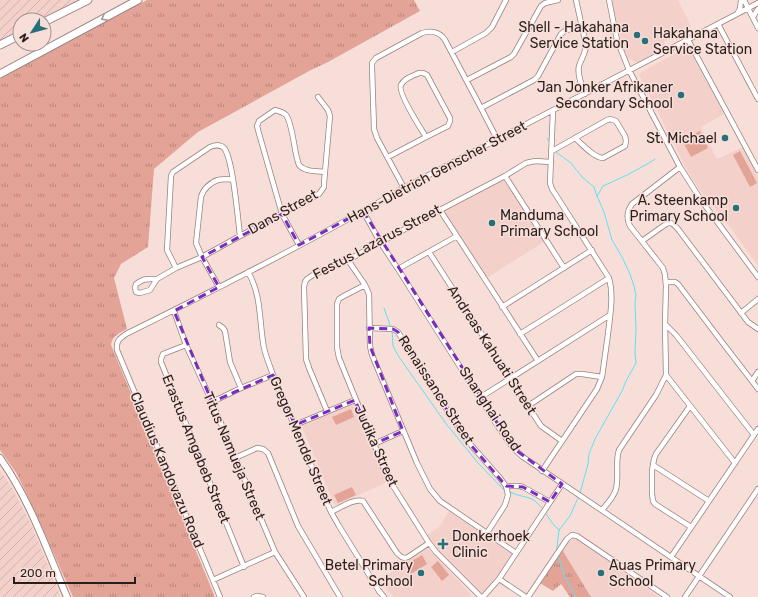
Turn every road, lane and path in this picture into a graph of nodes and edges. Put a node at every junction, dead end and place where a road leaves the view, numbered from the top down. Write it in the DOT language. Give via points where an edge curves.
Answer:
graph roads {
  1 [pos="88,0"];
  2 [pos="138,0"];
  3 [pos="506,0"];
  4 [pos="558,0"];
  5 [pos="576,0"];
  6 [pos="608,0"];
  7 [pos="743,0"];
  8 [pos="758,3"];
  9 [pos="748,9"];
  10 [pos="758,9"];
  11 [pos="737,14"];
  12 [pos="753,17"];
  13 [pos="52,18"];
  14 [pos="718,24"];
  15 [pos="582,27"];
  16 [pos="758,28"];
  17 [pos="12,39"];
  18 [pos="688,40"];
  19 [pos="0,45"];
  20 [pos="452,52"];
  21 [pos="629,70"];
  22 [pos="0,74"];
  23 [pos="467,80"];
  24 [pos="585,94"];
  25 [pos="318,97"];
  26 [pos="758,99"];
  27 [pos="481,108"];
  28 [pos="553,110"];
  29 [pos="426,137"];
  30 [pos="575,138"];
  31 [pos="497,139"];
  32 [pos="552,150"];
  33 [pos="388,158"];
  34 [pos="550,162"];
  35 [pos="680,168"];
  36 [pos="758,170"];
  37 [pos="325,172"];
  38 [pos="505,176"];
  39 [pos="233,179"];
  40 [pos="404,188"];
  41 [pos="440,210"];
  42 [pos="362,211"];
  43 [pos="282,214"];
  44 [pos="240,236"];
  45 [pos="457,236"];
  46 [pos="642,241"];
  47 [pos="380,242"];
  48 [pos="299,245"];
  49 [pos="592,250"];
  50 [pos="429,252"];
  51 [pos="202,257"];
  52 [pos="348,260"];
  53 [pos="176,268"];
  54 [pos="564,268"];
  55 [pos="398,269"];
  56 [pos="248,272"];
  57 [pos="758,277"];
  58 [pos="609,278"];
  59 [pos="157,279"];
  60 [pos="666,282"];
  61 [pos="365,284"];
  62 [pos="219,287"];
  63 [pos="758,299"];
  64 [pos="502,307"];
  65 [pos="174,311"];
  66 [pos="741,313"];
  67 [pos="610,315"];
  68 [pos="665,324"];
  69 [pos="219,325"];
  70 [pos="369,328"];
  71 [pos="758,329"];
  72 [pos="520,334"];
  73 [pos="117,342"];
  74 [pos="186,345"];
  75 [pos="538,361"];
  76 [pos="758,372"];
  77 [pos="273,375"];
  78 [pos="666,375"];
  79 [pos="602,377"];
  80 [pos="510,379"];
  81 [pos="752,381"];
  82 [pos="241,388"];
  83 [pos="758,389"];
  84 [pos="481,397"];
  85 [pos="355,400"];
  86 [pos="212,402"];
  87 [pos="528,406"];
  88 [pos="690,406"];
  89 [pos="327,411"];
  90 [pos="295,425"];
  91 [pos="758,429"];
  92 [pos="403,431"];
  93 [pos="754,435"];
  94 [pos="562,441"];
  95 [pos="374,444"];
  96 [pos="0,458"];
  97 [pos="235,458"];
  98 [pos="735,463"];
  99 [pos="653,465"];
  100 [pos="542,471"];
  101 [pos="562,484"];
  102 [pos="506,486"];
  103 [pos="758,489"];
  104 [pos="709,501"];
  105 [pos="550,502"];
  106 [pos="602,510"];
  107 [pos="331,512"];
  108 [pos="691,527"];
  109 [pos="487,533"];
  110 [pos="429,543"];
  111 [pos="274,552"];
  112 [pos="516,553"];
  113 [pos="671,557"];
  114 [pos="244,567"];
  115 [pos="699,576"];
  116 [pos="499,579"];
  117 [pos="214,580"];
  118 [pos="66,597"];
  119 [pos="220,597"];
  120 [pos="254,597"];
  121 [pos="263,597"];
  122 [pos="304,597"];
  123 [pos="340,597"];
  124 [pos="384,597"];
  125 [pos="482,597"];
  126 [pos="527,597"];
  127 [pos="667,597"];
  128 [pos="685,597"];
  129 [pos="730,597"];
  1 -- 13 [label="highway"];
  2 -- 22 [label="highway, one-way"];
  3 -- 20 [label="street" via="490,30"];
  4 -- 23 [label="street" via="545,2 541,6 512,56"];
  5 -- 15 [label="street"];
  6 -- 21 [label="street" via="617,40"];
  7 -- 9 [label="street"];
  7 -- 11 [label="street"];
  8 -- 9 [label="street, Hans-Dietrich Genscher Street"];
  9 -- 11 [label="street, Hans-Dietrich Genscher Street"];
  9 -- 12 [label="street"];
  10 -- 12 [label="street"];
  11 -- 14 [label="street, Hans-Dietrich Genscher Street"];
  12 -- 16 [label="street"];
  14 -- 18 [label="street, Hans-Dietrich Genscher Street"];
  14 -- 26 [label="street"];
  15 -- 24 [label="street" via="586,48 578,70"];
  15 -- 27 [label="street" via="566,30 561,34 534,80"];
  17 -- 19 [label="highway"];
  18 -- 21 [label="street, Hans-Dietrich Genscher Street"];
  18 -- 36 [label="street"];
  20 -- 23 [label="street"];
  20 -- 33 [label="street" via="443,36 428,31 379,56 372,63 374,126"];
  21 -- 24 [label="street, Hans-Dietrich Genscher Street"];
  21 -- 35 [label="street"];
  23 -- 27 [label="street"];
  24 -- 28 [label="street, Hans-Dietrich Genscher Street"];
  25 -- 37 [label="street, Dans Street" via="330,116"];
  27 -- 31 [label="street"];
  28 -- 31 [label="street, Hans-Dietrich Genscher Street"];
  28 -- 32 [label="street"];
  29 -- 29 [label="street" via="448,126 450,118 427,75 421,72 406,79 400,88"];
  29 -- 33 [label="street"];
  30 -- 30 [label="street" via="610,119 616,121 626,141 624,146 600,158"];
  30 -- 32 [label="street"];
  31 -- 40 [label="street, Hans-Dietrich Genscher Street"];
  32 -- 34 [label="street"];
  33 -- 40 [label="street"];
  34 -- 38 [label="street, Festus Lazarus Street" via="529,162"];
  34 -- 49 [label="street" via="551,186"];
  35 -- 46 [label="street" via="632,204 629,209 628,223"];
  35 -- 57 [label="street"];
  37 -- 43 [label="street, Dans Street" via="324,188 320,194"];
  37 -- 43 [label="street" via="301,168 290,123 285,114 275,110 260,119 257,126"];
  38 -- 41 [label="street, Festus Lazarus Street"];
  38 -- 54 [label="street"];
  39 -- 44 [label="street"];
  39 -- 51 [label="street" via="219,180 204,189 202,194 196,242"];
  39 -- 53 [label="street" via="227,153 220,145 210,147 170,176 167,250"];
  40 -- 42 [label="street, Hans-Dietrich Genscher Street"];
  41 -- 45 [label="street"];
  41 -- 47 [label="street, Festus Lazarus Street"];
  42 -- 47 [label="street, Shanghai Road"];
  42 -- 48 [label="street, Hans-Dietrich Genscher Street"];
  43 -- 44 [label="street, Dans Street"];
  43 -- 48 [label="street"];
  44 -- 51 [label="street, Dans Street"];
  45 -- 50 [label="street"];
  45 -- 64 [label="street"];
  46 -- 60 [label="street" via="663,268"];
  46 -- 66 [label="street" via="666,224 672,223"];
  47 -- 52 [label="street, Festus Lazarus Street"];
  47 -- 55 [label="street, Shanghai Road"];
  48 -- 56 [label="street, Hans-Dietrich Genscher Street"];
  49 -- 54 [label="street"];
  49 -- 58 [label="street"];
  50 -- 55 [label="street"];
  50 -- 80 [label="street, Andreas Kahuati Street"];
  51 -- 53 [label="street, Dans Street"];
  51 -- 62 [label="street"];
  52 -- 61 [label="street"];
  52 -- 89 [label="street, Festus Lazarus Street" via="313,275 305,282 304,287 306,359"];
  53 -- 59 [label="street, Dans Street"];
  54 -- 64 [label="street"];
  55 -- 84 [label="street, Shanghai Road"];
  56 -- 62 [label="street, Hans-Dietrich Genscher Street"];
  56 -- 77 [label="street, Gregor Mendel Street" via="256,289 264,348"];
  58 -- 67 [label="street" via="612,293"];
  58 -- 72 [label="street"];
  59 -- 59 [label="street, Dans Street" via="150,290 136,292 135,286 138,282 146,278"];
  60 -- 68 [label="street"];
  60 -- 81 [label="street" via="678,284"];
  61 -- 70 [label="street" via="369,294"];
  61 -- 85 [label="street, Judika Street" via="342,297 337,307 338,354"];
  62 -- 65 [label="street, Hans-Dietrich Genscher Street"];
  63 -- 66 [label="street"];
  64 -- 72 [label="street"];
  65 -- 73 [label="street, Hans-Dietrich Genscher Street" via="126,334"];
  65 -- 74 [label="street, Titus Namueja Street"];
  66 -- 71 [label="street"];
  67 -- 75 [label="street"];
  67 -- 79 [label="street"];
  68 -- 78 [label="street"];
  68 -- 93 [label="street"];
  69 -- 82 [label="street" via="225,332 230,362"];
  70 -- 92 [label="street" via="371,351"];
  70 -- 102 [label="street, Renaissance Street" via="393,329 398,332 464,437"];
  72 -- 75 [label="street"];
  73 -- 117 [label="street, Claudius Kandovazu Road" via="120,358"];
  74 -- 86 [label="street, Titus Namueja Street"];
  74 -- 114 [label="street, Erastus Amgabeb Street" via="166,352 161,362"];
  75 -- 80 [label="street"];
  76 -- 81 [label="street"];
  77 -- 82 [label="street"];
  77 -- 90 [label="street, Gregor Mendel Street"];
  78 -- 88 [label="street"];
  78 -- 106 [label="street" via="656,395 619,450 616,489"];
  79 -- 87 [label="street" via="576,374"];
  79 -- 94 [label="street" via="598,389"];
  80 -- 84 [label="street"];
  80 -- 87 [label="street, Andreas Kahuati Street"];
  81 -- 83 [label="street"];
  82 -- 86 [label="street"];
  84 -- 100 [label="street, Shanghai Road" via="513,448"];
  85 -- 89 [label="street"];
  85 -- 95 [label="street, Judika Street"];
  86 -- 97 [label="street, Titus Namueja Street"];
  87 -- 94 [label="street, Andreas Kahuati Street" via="541,426"];
  88 -- 98 [label="street"];
  88 -- 99 [label="street" via="656,454"];
  89 -- 90 [label="street"];
  90 -- 107 [label="street, Gregor Mendel Street"];
  91 -- 93 [label="street"];
  92 -- 95 [label="street"];
  92 -- 109 [label="street" via="430,490 440,501"];
  93 -- 98 [label="street"];
  94 -- 100 [label="street"];
  95 -- 110 [label="street, Judika Street" via="390,481"];
  96 -- 118 [label="main road" via="35,519"];
  97 -- 111 [label="street, Titus Namueja Street"];
  97 -- 123 [label="street" via="257,448 268,453 298,526"];
  98 -- 104 [label="street"];
  99 -- 104 [label="street"];
  99 -- 108 [label="street" via="652,497 656,504"];
  100 -- 101 [label="street, Shanghai Road"];
  101 -- 105 [label="street"];
  101 -- 106 [label="street, Shanghai Road"];
  102 -- 105 [label="street" via="523,487"];
  102 -- 109 [label="street" via="508,495 505,505"];
  103 -- 115 [label="street"];
  104 -- 108 [label="street"];
  105 -- 112 [label="street"];
  106 -- 113 [label="street, Shanghai Road"];
  107 -- 110 [label="street" via="356,500 363,501 397,554 403,558"];
  107 -- 124 [label="street, Gregor Mendel Street"];
  108 -- 113 [label="street"];
  109 -- 112 [label="street"];
  110 -- 125 [label="street, Judika Street"];
  111 -- 114 [label="street"];
  111 -- 122 [label="street, Titus Namueja Street"];
  112 -- 116 [label="street"];
  113 -- 115 [label="street, Shanghai Road"];
  114 -- 117 [label="street"];
  115 -- 128 [label="street"];
  115 -- 129 [label="street, Shanghai Road"];
  116 -- 125 [label="street"];
  116 -- 126 [label="street"];
  117 -- 119 [label="street, Claudius Kandovazu Road"];
  120 -- 121 [label="street"];
  126 -- 127 [label="street" via="572,535"];
}
